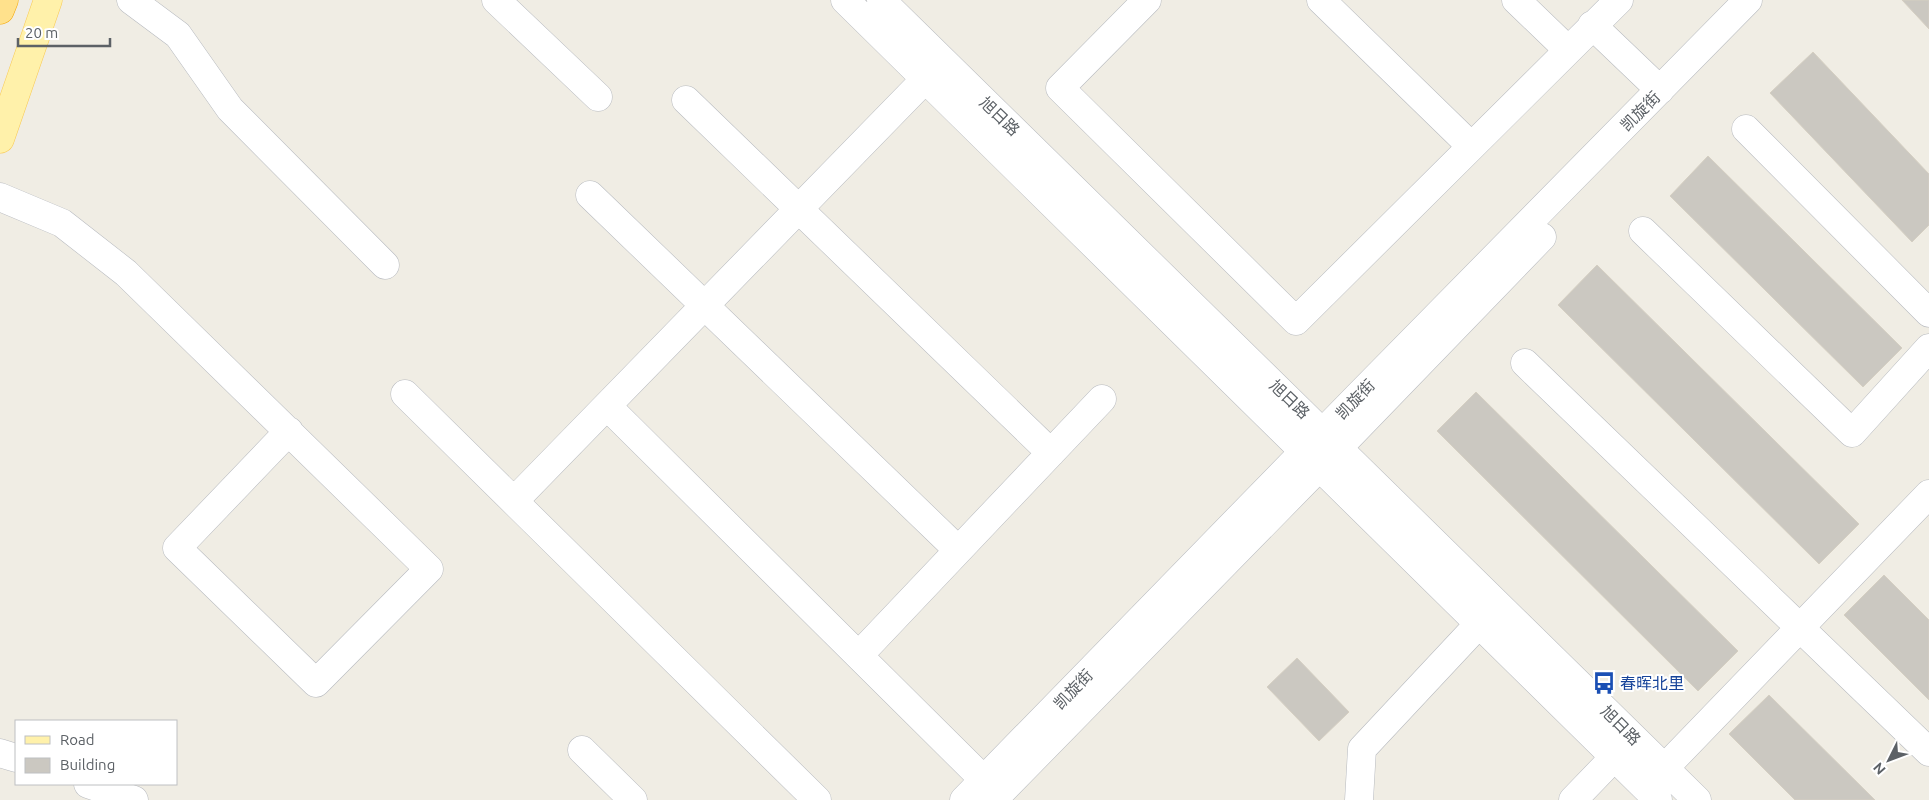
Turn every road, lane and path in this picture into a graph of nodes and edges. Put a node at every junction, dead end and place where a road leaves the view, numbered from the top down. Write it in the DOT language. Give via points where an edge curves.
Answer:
graph roads {
  1 [pos="4,0"];
  2 [pos="48,0"];
  3 [pos="131,0"];
  4 [pos="496,0"];
  5 [pos="845,0"];
  6 [pos="882,0"];
  7 [pos="1147,0"];
  8 [pos="1321,0"];
  9 [pos="1516,0"];
  10 [pos="1619,0"];
  11 [pos="1748,0"];
  12 [pos="1770,0"];
  13 [pos="0,10"];
  14 [pos="1592,26"];
  15 [pos="1568,50"];
  16 [pos="934,69"];
  17 [pos="1660,90"];
  18 [pos="598,97"];
  19 [pos="686,100"];
  20 [pos="1746,129"];
  21 [pos="0,139"];
  22 [pos="1471,146"];
  23 [pos="590,195"];
  24 [pos="0,197"];
  25 [pos="798,209"];
  26 [pos="1644,230"];
  27 [pos="385,265"];
  28 [pos="704,306"];
  29 [pos="1929,313"];
  30 [pos="1929,348"];
  31 [pos="1525,363"];
  32 [pos="405,394"];
  33 [pos="1102,399"];
  34 [pos="607,406"];
  35 [pos="289,432"];
  36 [pos="1322,449"];
  37 [pos="1051,453"];
  38 [pos="514,501"];
  39 [pos="1926,504"];
  40 [pos="958,550"];
  41 [pos="1498,604"];
  42 [pos="1480,623"];
  43 [pos="1800,628"];
  44 [pos="860,654"];
  45 [pos="1633,737"];
  46 [pos="582,750"];
  47 [pos="1929,752"];
  48 [pos="0,753"];
  49 [pos="15,758"];
  50 [pos="1614,758"];
  51 [pos="1664,768"];
  52 [pos="91,785"];
  53 [pos="989,790"];
  54 [pos="1652,794"];
  55 [pos="134,800"];
  56 [pos="633,800"];
  57 [pos="817,800"];
  58 [pos="964,800"];
  59 [pos="1359,800"];
  60 [pos="1574,800"];
  61 [pos="1697,800"];
  1 -- 13 [label="highway"];
  2 -- 21 [label="main road"];
  3 -- 27 [label="street" via="178,35 230,109"];
  4 -- 18 [label="street"];
  5 -- 16 [label="street, 旭日路"];
  6 -- 16 [label="street, 旭日路"];
  7 -- 22 [label="street" via="1060,88 1296,321"];
  8 -- 22 [label="street"];
  9 -- 15 [label="street"];
  10 -- 14 [label="street"];
  11 -- 17 [label="street, 凯旋街"];
  12 -- 36 [label="street, 凯旋街"];
  14 -- 15 [label="street"];
  14 -- 17 [label="street"];
  15 -- 22 [label="street"];
  16 -- 25 [label="street"];
  16 -- 36 [label="street, 旭日路"];
  17 -- 36 [label="street, 凯旋街"];
  19 -- 25 [label="street"];
  20 -- 29 [label="street"];
  23 -- 28 [label="street"];
  24 -- 35 [label="street" via="62,223 126,273"];
  25 -- 28 [label="street"];
  25 -- 37 [label="street"];
  26 -- 30 [label="street" via="1852,433"];
  28 -- 34 [label="street"];
  28 -- 40 [label="street"];
  31 -- 43 [label="street"];
  32 -- 38 [label="street"];
  33 -- 37 [label="street"];
  34 -- 38 [label="street"];
  34 -- 44 [label="street"];
  35 -- 35 [label="street" via="430,569 316,683 177,548"];
  36 -- 41 [label="street, 旭日路"];
  36 -- 42 [label="street, 旭日路"];
  36 -- 53 [label="street, 凯旋街"];
  37 -- 40 [label="street"];
  38 -- 57 [label="street"];
  39 -- 43 [label="street"];
  40 -- 44 [label="street"];
  41 -- 42 [label="street"];
  41 -- 45 [label="street, 旭日路"];
  42 -- 50 [label="street, 旭日路"];
  42 -- 59 [label="street" via="1362,749"];
  43 -- 47 [label="street"];
  43 -- 51 [label="street"];
  44 -- 53 [label="street"];
  45 -- 50 [label="street"];
  45 -- 51 [label="street, 旭日路"];
  46 -- 56 [label="street"];
  48 -- 49 [label="street"];
  50 -- 54 [label="street, 旭日路"];
  50 -- 60 [label="street"];
  51 -- 54 [label="street"];
  51 -- 61 [label="street, 旭日路"];
  52 -- 55 [label="street"];
  53 -- 58 [label="street, 凯旋街"];
}
